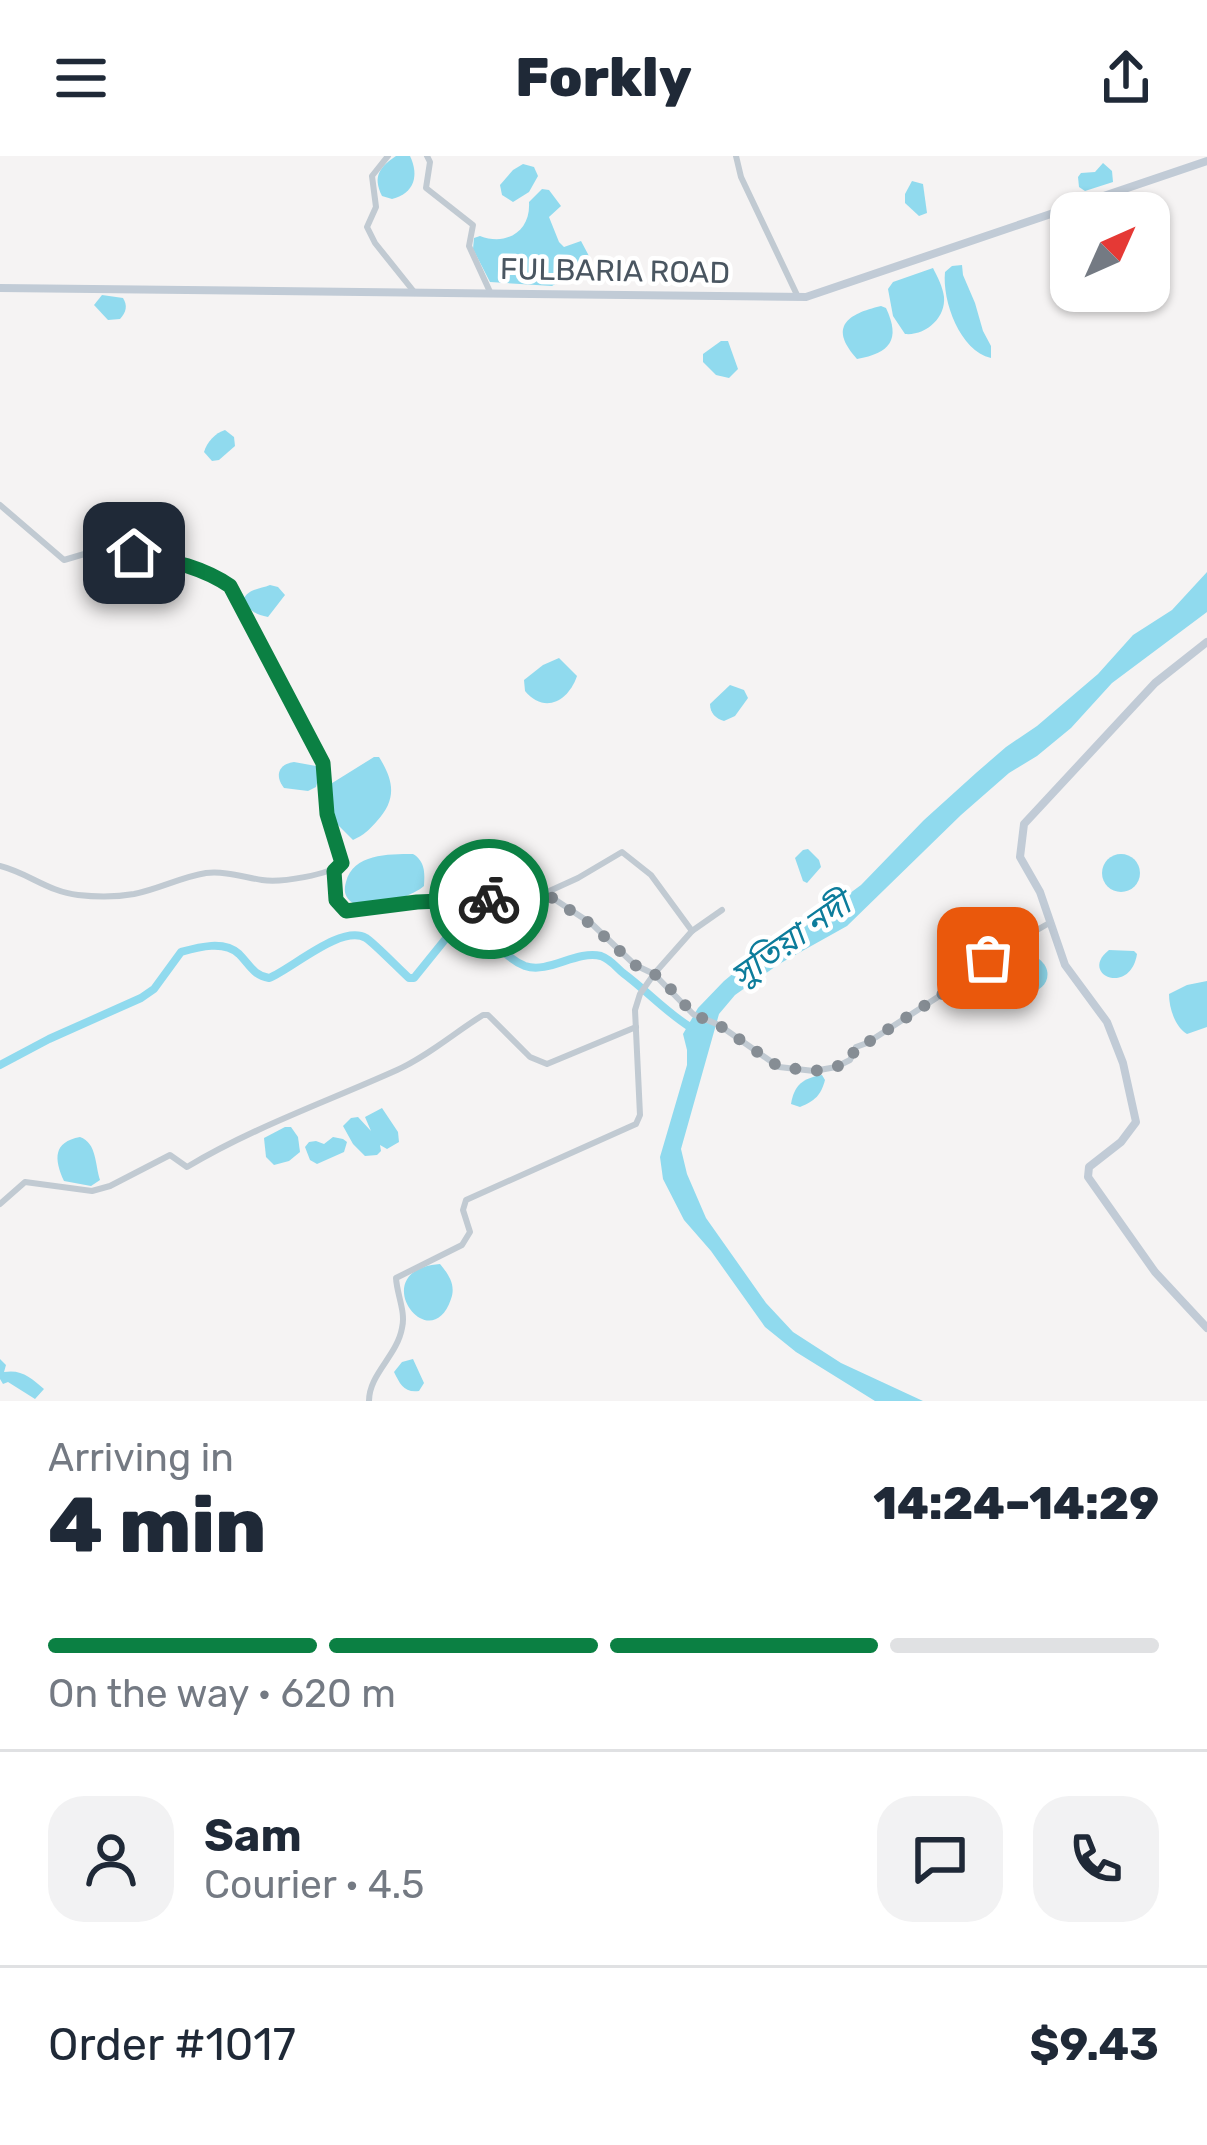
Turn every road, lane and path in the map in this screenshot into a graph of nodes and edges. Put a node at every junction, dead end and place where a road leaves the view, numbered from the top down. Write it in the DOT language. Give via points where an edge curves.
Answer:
graph roads {
  1 [pos="388,156"];
  2 [pos="427,156"];
  3 [pos="736,156"];
  4 [pos="1207,161"];
  5 [pos="0,288"];
  6 [pos="415,293"];
  7 [pos="491,294"];
  8 [pos="798,297"];
  9 [pos="0,505"];
  10 [pos="1207,642"];
  11 [pos="0,866"];
  12 [pos="334,871"];
  13 [pos="545,893"];
  14 [pos="722,910"];
  15 [pos="1051,922"];
  16 [pos="692,932"];
  17 [pos="654,974"];
  18 [pos="635,1027"];
  19 [pos="0,1204"];
  20 [pos="1207,1328"];
  21 [pos="369,1401"];
  1 -- 6 [label="street" via="372,176 376,207 368,227"];
  2 -- 7 [label="street" via="426,188 473,225 470,246"];
  3 -- 8 [label="street"];
  4 -- 8 [label="main road, FULBARIA ROAD"];
  5 -- 6 [label="main road, FULBARIA ROAD"];
  6 -- 7 [label="main road, FULBARIA ROAD"];
  7 -- 8 [label="main road, FULBARIA ROAD"];
  9 -- 12 [label="street" via="64,560 117,548 197,568 230,586 323,763 342,863"];
  10 -- 15 [label="main road" via="1155,683 1024,824 1020,857"];
  11 -- 12 [label="street" via="85,896 136,894 206,873 272,880"];
  12 -- 13 [label="street" via="336,900 346,911"];
  13 -- 16 [label="street" via="622,853 651,875"];
  13 -- 17 [label="street"];
  14 -- 16 [label="street"];
  15 -- 17 [label="street" via="856,1047 850,1060 814,1071 779,1067 693,1014"];
  15 -- 20 [label="main road" via="1065,965 1107,1022 1136,1122 1088,1177 1155,1272"];
  16 -- 17 [label="street"];
  17 -- 18 [label="street"];
  18 -- 19 [label="street" via="547,1064 483,1015 400,1070 187,1168 170,1156 92,1191 25,1182"];
  18 -- 21 [label="street" via="636,1124 466,1200 469,1238 396,1278 402,1331"];
}
